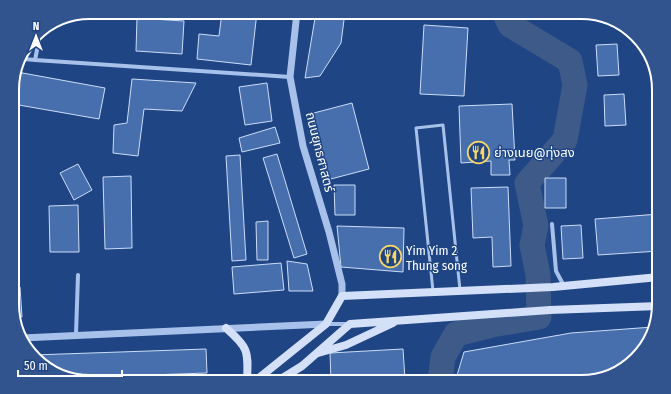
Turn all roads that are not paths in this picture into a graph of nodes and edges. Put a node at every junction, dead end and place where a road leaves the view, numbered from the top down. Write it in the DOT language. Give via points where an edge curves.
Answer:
graph roads {
  1 [pos="296,19"];
  2 [pos="40,40"];
  3 [pos="26,59"];
  4 [pos="35,60"];
  5 [pos="290,77"];
  6 [pos="552,224"];
  7 [pos="78,275"];
  8 [pos="652,278"];
  9 [pos="564,286"];
  10 [pos="460,292"];
  11 [pos="433,293"];
  12 [pos="342,296"];
  13 [pos="652,306"];
  14 [pos="399,321"];
  15 [pos="326,324"];
  16 [pos="350,324"];
  17 [pos="226,328"];
  18 [pos="76,334"];
  19 [pos="28,338"];
  20 [pos="316,354"];
  21 [pos="247,375"];
  22 [pos="263,375"];
  23 [pos="287,375"];
  1 -- 5 [label="street, ถนนยุทธศาสตร์"];
  2 -- 4 [label="street"];
  3 -- 4 [label="street"];
  4 -- 5 [label="street"];
  5 -- 12 [label="street, ถนนยุทธศาสตร์" via="303,146 329,232 342,284"];
  6 -- 9 [label="street" via="556,271"];
  7 -- 18 [label="street"];
  8 -- 9 [label="main road"];
  9 -- 10 [label="main road"];
  10 -- 11 [label="main road"];
  10 -- 11 [label="lane" via="443,125 416,128"];
  11 -- 12 [label="main road"];
  12 -- 15 [label="main road"];
  13 -- 14 [label="main road" via="550,310"];
  14 -- 16 [label="main road"];
  14 -- 20 [label="main road" via="346,345"];
  15 -- 16 [label="street"];
  15 -- 17 [label="street"];
  15 -- 22 [label="main road"];
  16 -- 20 [label="main road"];
  17 -- 18 [label="street"];
  17 -- 21 [label="main road" via="248,353"];
  18 -- 19 [label="street"];
  20 -- 23 [label="main road"];
}
